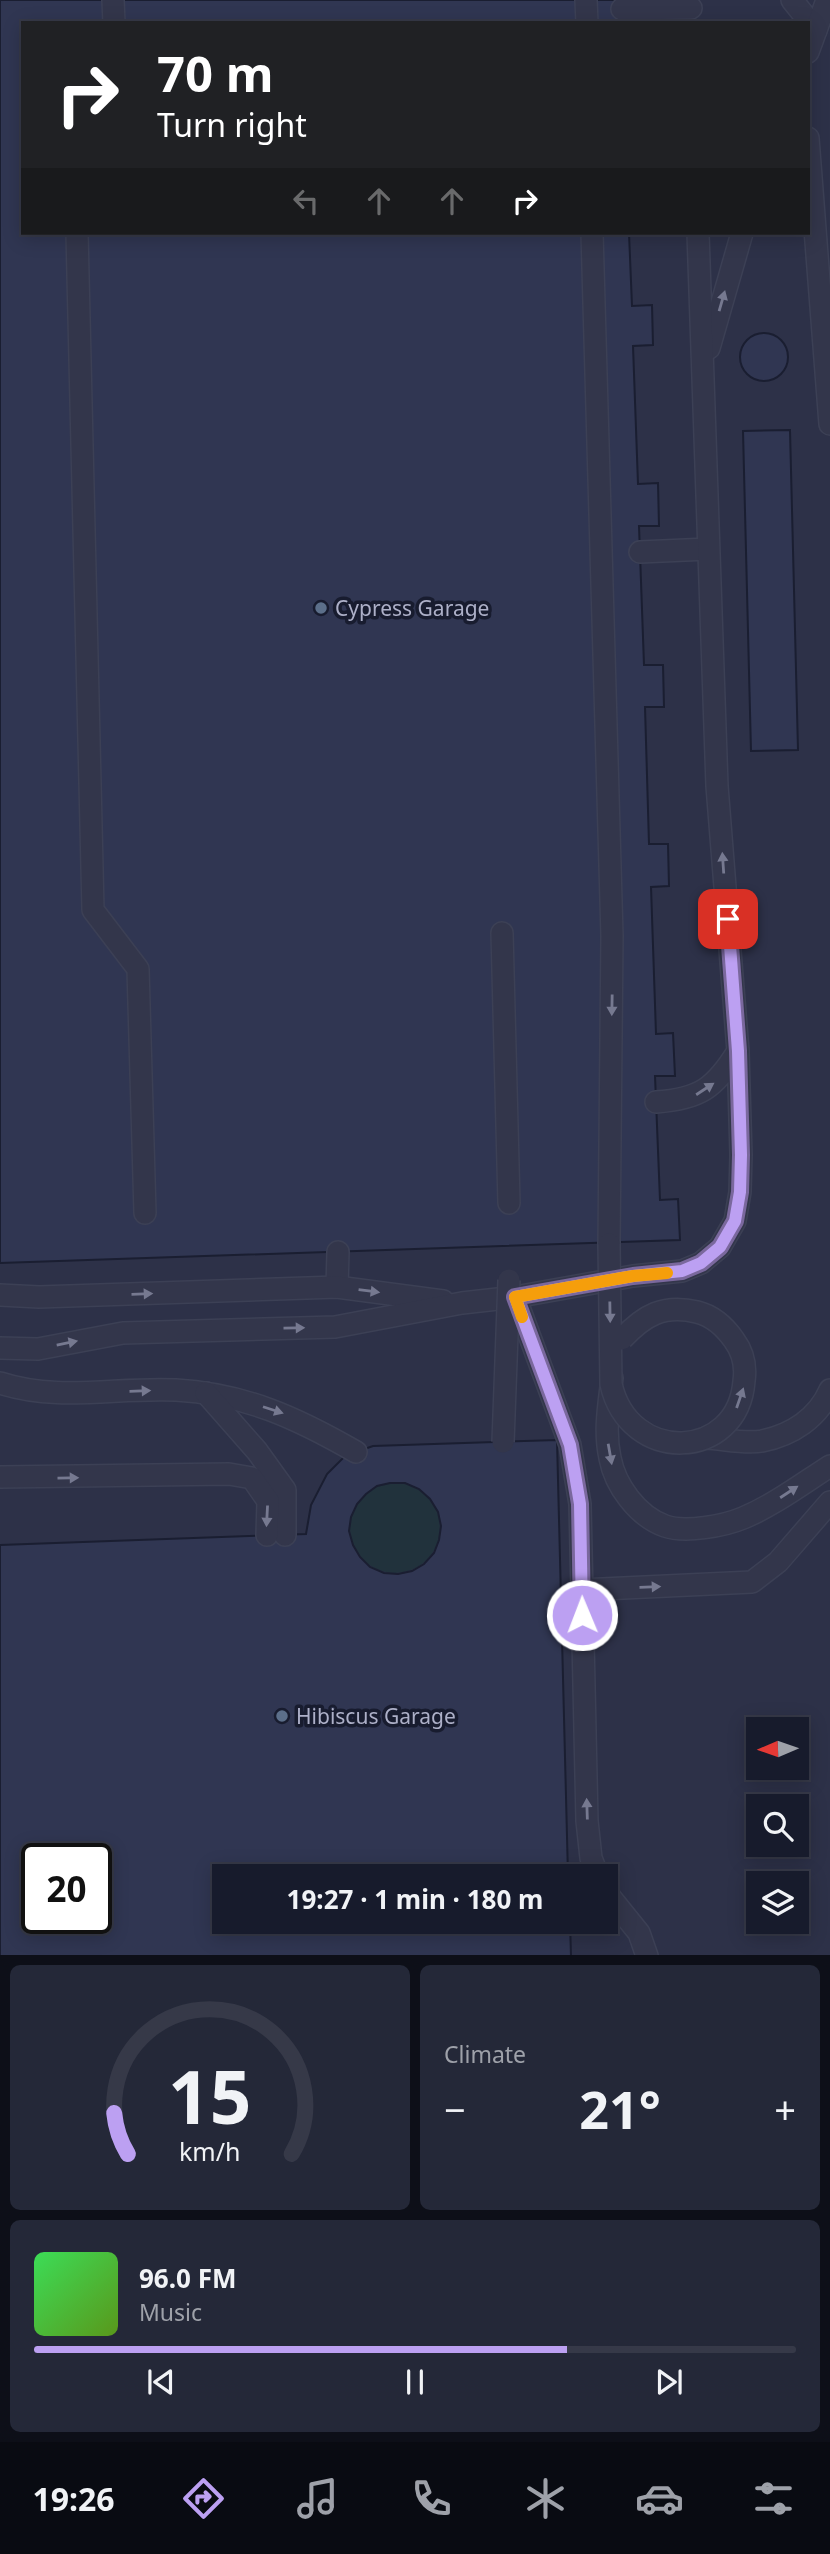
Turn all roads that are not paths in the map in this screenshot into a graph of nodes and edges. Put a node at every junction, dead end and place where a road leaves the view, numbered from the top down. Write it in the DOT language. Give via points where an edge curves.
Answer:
graph roads {
  1 [pos="113,0"];
  2 [pos="586,0"];
  3 [pos="792,0"];
  4 [pos="827,0"];
  5 [pos="622,9"];
  6 [pos="691,10"];
  7 [pos="114,21"];
  8 [pos="587,21"];
  9 [pos="810,21"];
  10 [pos="810,22"];
  11 [pos="817,30"];
  12 [pos="810,47"];
  13 [pos="810,164"];
  14 [pos="77,235"];
  15 [pos="592,235"];
  16 [pos="698,235"];
  17 [pos="741,235"];
  18 [pos="703,367"];
  19 [pos="830,424"];
  20 [pos="708,549"];
  21 [pos="640,552"];
  22 [pos="502,933"];
  23 [pos="738,1051"];
  24 [pos="656,1102"];
  25 [pos="509,1203"];
  26 [pos="145,1213"];
  27 [pos="338,1252"];
  28 [pos="337,1287"];
  29 [pos="512,1289"];
  30 [pos="0,1295"];
  31 [pos="462,1303"];
  32 [pos="0,1348"];
  33 [pos="0,1383"];
  34 [pos="830,1390"];
  35 [pos="206,1394"];
  36 [pos="706,1438"];
  37 [pos="503,1442"];
  38 [pos="356,1452"];
  39 [pos="830,1465"];
  40 [pos="0,1477"];
  41 [pos="830,1502"];
  42 [pos="582,1590"];
  43 [pos="593,1864"];
  44 [pos="618,1907"];
  45 [pos="647,1955"];
  1 -- 7 [label="street"];
  2 -- 8 [label="street"];
  3 -- 9 [label="street"];
  4 -- 11 [label="street"];
  5 -- 6 [label="street"];
  10 -- 11 [label="street"];
  11 -- 12 [label="street"];
  13 -- 19 [label="street"];
  14 -- 26 [label="street" via="93,910 138,969"];
  15 -- 36 [label="street, one-way, bridge" via="612,936 611,1384 625,1417 642,1433 674,1443"];
  16 -- 18 [label="street"];
  18 -- 17 [label="street, one-way"];
  18 -- 20 [label="street"];
  20 -- 21 [label="street"];
  23 -- 20 [label="street, one-way" via="717,786"];
  22 -- 25 [label="street"];
  24 -- 23 [label="street, one-way" via="698,1095 724,1073"];
  23 -- 29 [label="street" via="740,1192 735,1221 720,1247 682,1271"];
  27 -- 28 [label="street"];
  30 -- 28 [label="street, one-way"];
  28 -- 31 [label="street, one-way"];
  29 -- 31 [label="street"];
  29 -- 37 [label="street, bridge"];
  29 -- 42 [label="street" via="570,1445 580,1504"];
  32 -- 31 [label="street, one-way" via="38,1349 124,1333 335,1327"];
  33 -- 35 [label="street, one-way" via="56,1394 175,1390"];
  34 -- 36 [label="street" via="814,1417 785,1434 760,1441"];
  35 -- 38 [label="street, one-way" via="280,1412"];
  40 -- 35 [label="street, one-way" via="229,1474 252,1478 268,1501 276,1535 285,1490"];
  36 -- 39 [label="street, one-way, bridge" via="725,1425 739,1405 745,1370 739,1347 725,1328 706,1314 682,1308 659,1312 638,1322 622,1339 613,1364 606,1430 619,1485 640,1511 665,1526 701,1529 742,1519"];
  42 -- 41 [label="street, one-way" via="752,1582 778,1562"];
  43 -- 42 [label="street, one-way" via="587,1821"];
  44 -- 45 [label="street" via="639,1933"];
}
